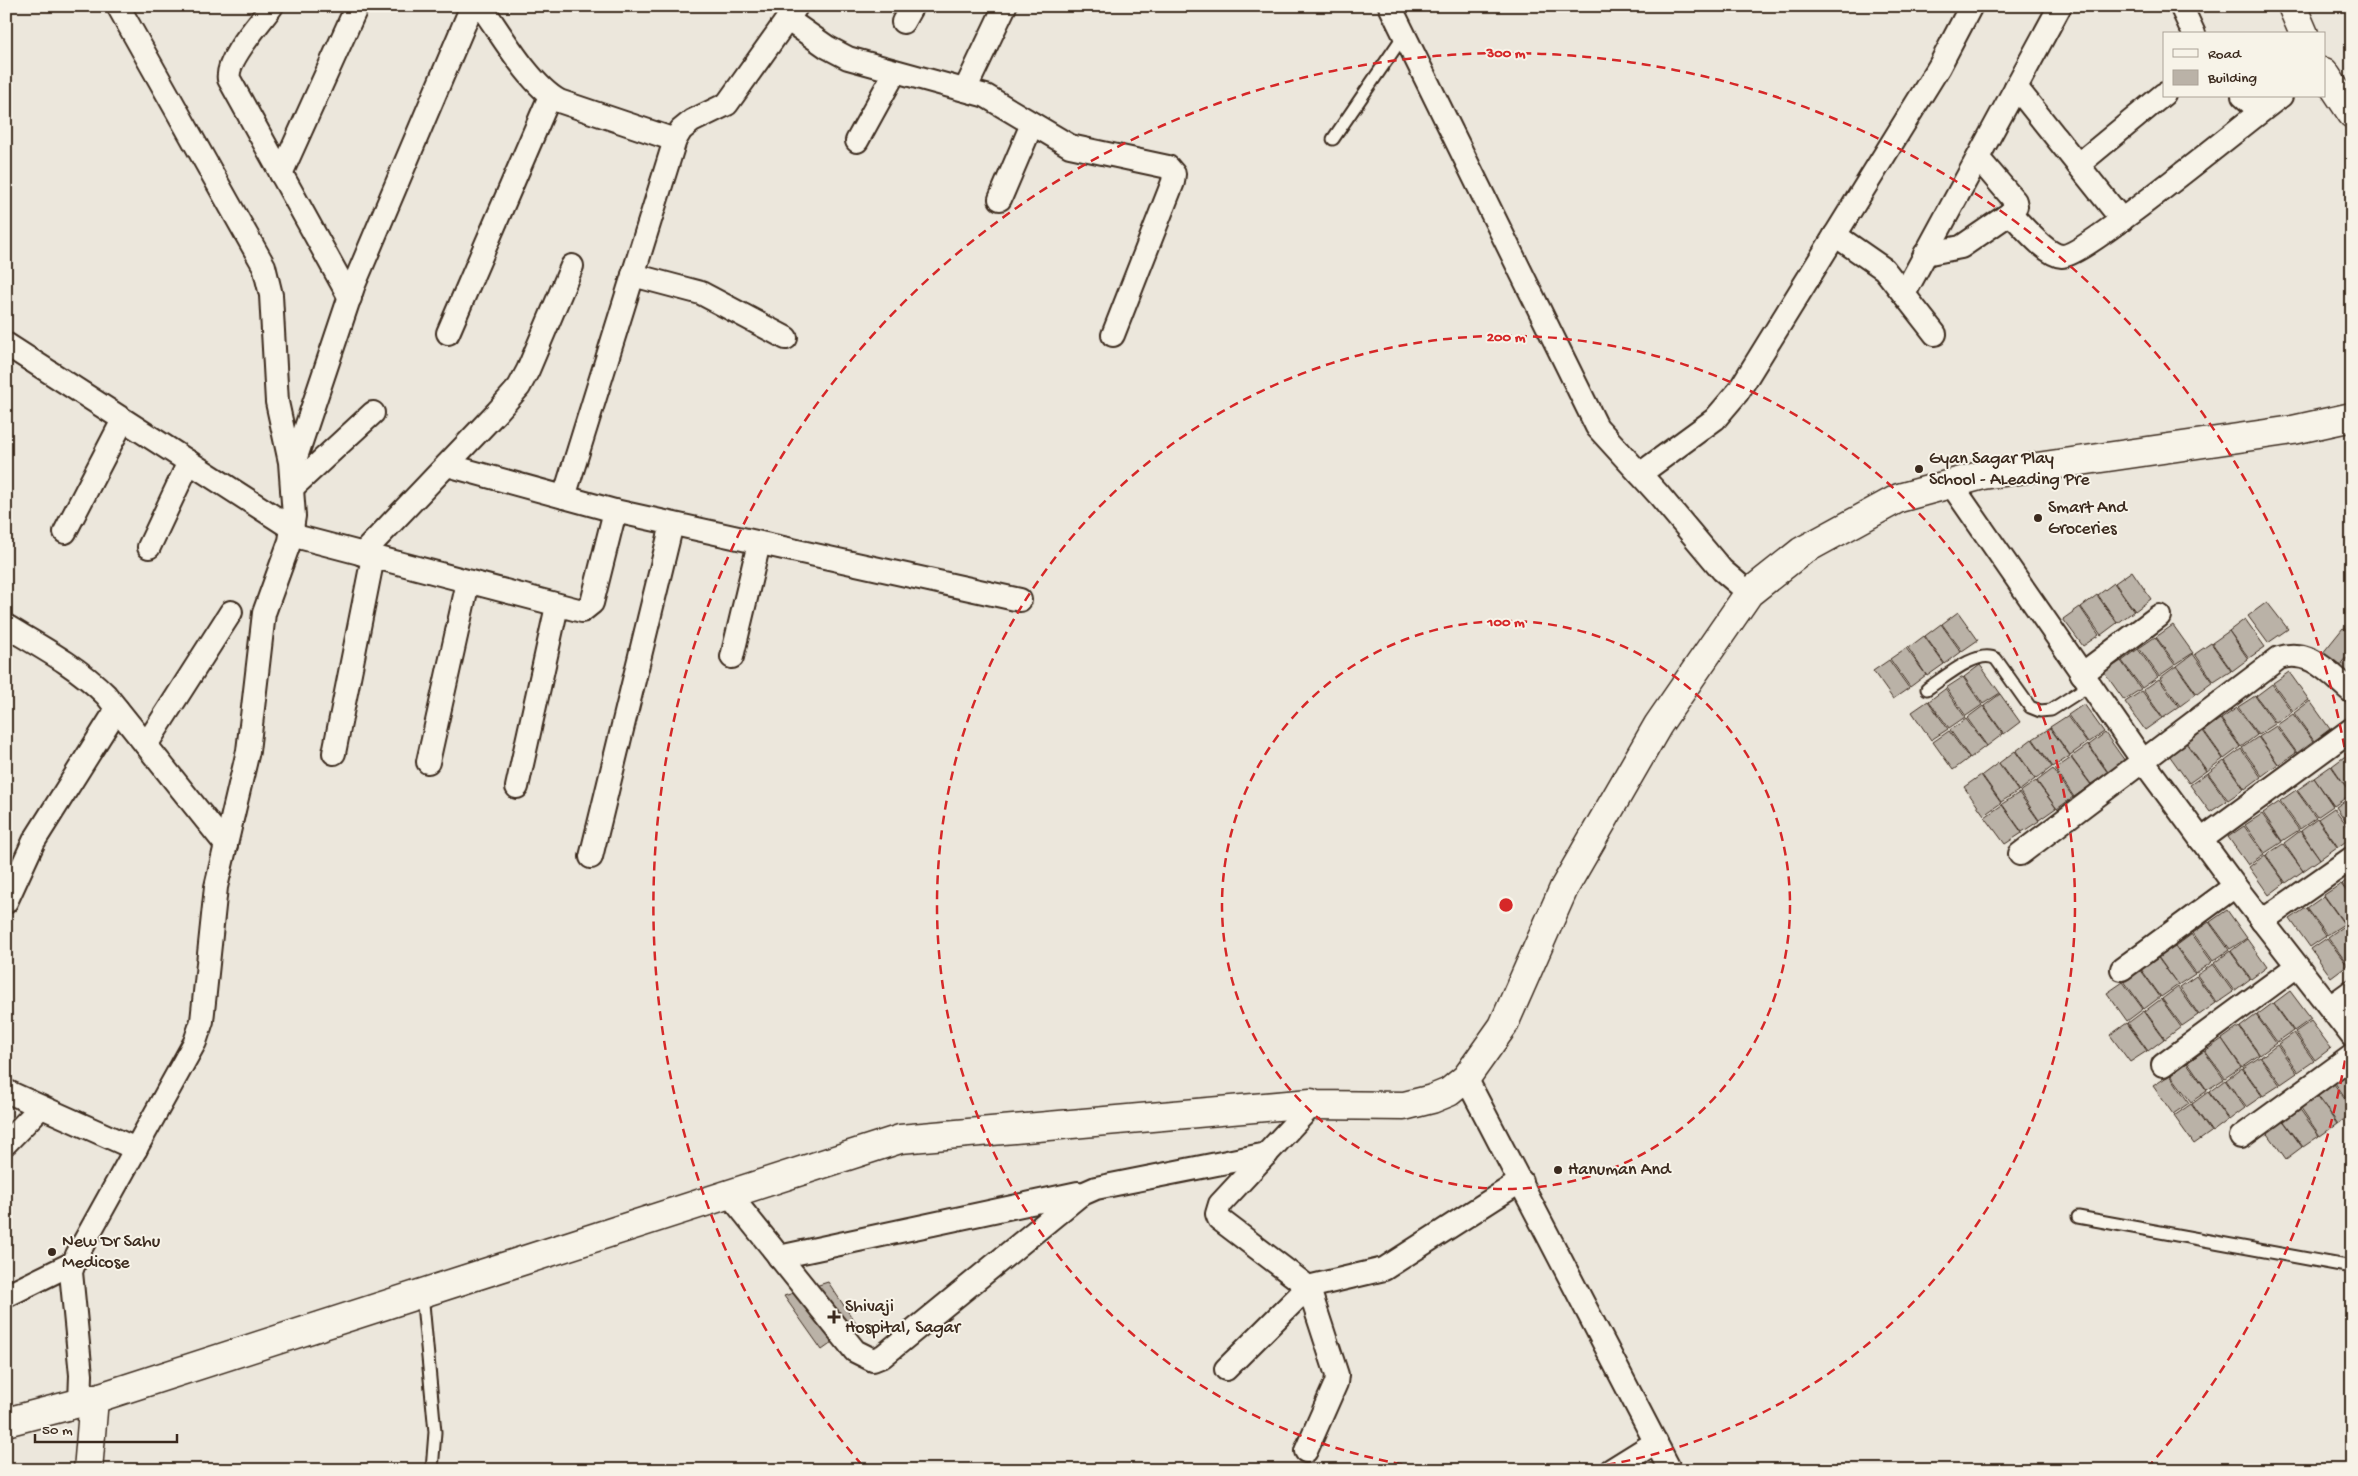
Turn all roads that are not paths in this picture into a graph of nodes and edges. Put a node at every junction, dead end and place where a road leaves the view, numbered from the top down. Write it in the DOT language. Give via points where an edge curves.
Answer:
graph roads {
  1 [pos="118,6"];
  2 [pos="272,6"];
  3 [pos="357,6"];
  4 [pos="472,6"];
  5 [pos="481,6"];
  6 [pos="1005,6"];
  7 [pos="1390,6"];
  8 [pos="1971,6"];
  9 [pos="2060,6"];
  10 [pos="2181,6"];
  11 [pos="2292,6"];
  12 [pos="792,13"];
  13 [pos="2193,32"];
  14 [pos="2303,32"];
  15 [pos="1404,35"];
  16 [pos="894,72"];
  17 [pos="2326,75"];
  18 [pos="2016,87"];
  19 [pos="965,90"];
  20 [pos="2163,95"];
  21 [pos="550,96"];
  22 [pos="2245,98"];
  23 [pos="2278,98"];
  24 [pos="2260,111"];
  25 [pos="2352,114"];
  26 [pos="1032,124"];
  27 [pos="1333,138"];
  28 [pos="675,140"];
  29 [pos="857,141"];
  30 [pos="1978,158"];
  31 [pos="2078,164"];
  32 [pos="281,174"];
  33 [pos="1000,199"];
  34 [pos="2010,214"];
  35 [pos="2122,220"];
  36 [pos="1835,235"];
  37 [pos="1925,254"];
  38 [pos="572,266"];
  39 [pos="633,275"];
  40 [pos="1904,294"];
  41 [pos="350,298"];
  42 [pos="448,333"];
  43 [pos="1935,334"];
  44 [pos="1113,335"];
  45 [pos="786,338"];
  46 [pos="6,344"];
  47 [pos="373,413"];
  48 [pos="2352,417"];
  49 [pos="123,420"];
  50 [pos="189,462"];
  51 [pos="447,465"];
  52 [pos="1640,474"];
  53 [pos="292,480"];
  54 [pos="1951,484"];
  55 [pos="564,497"];
  56 [pos="615,511"];
  57 [pos="672,524"];
  58 [pos="65,532"];
  59 [pos="292,532"];
  60 [pos="759,543"];
  61 [pos="149,547"];
  62 [pos="368,556"];
  63 [pos="468,582"];
  64 [pos="1749,593"];
  65 [pos="1020,600"];
  66 [pos="557,606"];
  67 [pos="231,612"];
  68 [pos="2159,616"];
  69 [pos="6,626"];
  70 [pos="732,657"];
  71 [pos="2086,679"];
  72 [pos="1928,689"];
  73 [pos="2352,692"];
  74 [pos="117,709"];
  75 [pos="2352,728"];
  76 [pos="146,745"];
  77 [pos="334,753"];
  78 [pos="2143,761"];
  79 [pos="428,762"];
  80 [pos="517,787"];
  81 [pos="2201,840"];
  82 [pos="226,845"];
  83 [pos="2020,854"];
  84 [pos="591,857"];
  85 [pos="2352,858"];
  86 [pos="2235,886"];
  87 [pos="6,902"];
  88 [pos="2262,920"];
  89 [pos="2297,966"];
  90 [pos="2122,969"];
  91 [pos="2352,990"];
  92 [pos="2330,1007"];
  93 [pos="2352,1036"];
  94 [pos="2352,1056"];
  95 [pos="2163,1066"];
  96 [pos="1466,1078"];
  97 [pos="6,1092"];
  98 [pos="1312,1105"];
  99 [pos="40,1108"];
  100 [pos="2242,1137"];
  101 [pos="6,1143"];
  102 [pos="136,1149"];
  103 [pos="1266,1154"];
  104 [pos="1521,1181"];
  105 [pos="1091,1190"];
  106 [pos="729,1194"];
  107 [pos="2078,1217"];
  108 [pos="779,1257"];
  109 [pos="2352,1266"];
  110 [pos="72,1272"];
  111 [pos="1308,1287"];
  112 [pos="422,1293"];
  113 [pos="6,1296"];
  114 [pos="1226,1370"];
  115 [pos="87,1401"];
  116 [pos="6,1422"];
  117 [pos="1656,1442"];
  118 [pos="1306,1450"];
  119 [pos="88,1470"];
  120 [pos="432,1470"];
  121 [pos="1611,1470"];
  122 [pos="1670,1470"];
  1 -- 53 [label="street" via="264,266 271,295 277,402"];
  2 -- 32 [label="street" via="232,61 228,73"];
  3 -- 32 [label="street"];
  4 -- 41 [label="street"];
  5 -- 21 [label="street" via="536,82"];
  6 -- 19 [label="street"];
  7 -- 15 [label="street"];
  8 -- 36 [label="street" via="1939,67"];
  9 -- 18 [label="street"];
  10 -- 13 [label="street"];
  11 -- 14 [label="main road"];
  12 -- 16 [label="street" via="838,54"];
  12 -- 28 [label="street" via="727,104 692,121"];
  15 -- 27 [label="lane"];
  15 -- 52 [label="street" via="1591,416 1605,437"];
  16 -- 19 [label="street"];
  16 -- 29 [label="street"];
  17 -- 25 [label="main road"];
  18 -- 30 [label="street"];
  18 -- 31 [label="street"];
  19 -- 26 [label="street" via="997,101"];
  20 -- 31 [label="street"];
  21 -- 28 [label="street"];
  21 -- 42 [label="street"];
  22 -- 24 [label="street"];
  23 -- 24 [label="street"];
  24 -- 35 [label="street"];
  26 -- 33 [label="street"];
  26 -- 44 [label="street" via="1070,146 1161,164 1174,174 1174,182"];
  28 -- 39 [label="street"];
  30 -- 34 [label="street" via="2015,201 2016,206"];
  30 -- 37 [label="street"];
  31 -- 35 [label="street"];
  32 -- 41 [label="street"];
  34 -- 35 [label="street" via="2047,250 2064,256"];
  34 -- 37 [label="street" via="1961,247"];
  36 -- 40 [label="street" via="1884,269"];
  36 -- 52 [label="street" via="1726,408"];
  37 -- 40 [label="street"];
  38 -- 51 [label="street" via="519,386"];
  39 -- 45 [label="street" via="701,293"];
  39 -- 55 [label="street"];
  40 -- 43 [label="street"];
  41 -- 53 [label="street"];
  46 -- 49 [label="street"];
  47 -- 53 [label="street"];
  48 -- 54 [label="main road" via="2293,430 1983,475"];
  49 -- 50 [label="street"];
  49 -- 58 [label="street"];
  50 -- 59 [label="street"];
  50 -- 61 [label="street"];
  51 -- 55 [label="street"];
  51 -- 62 [label="street"];
  52 -- 64 [label="street" via="1722,570"];
  53 -- 59 [label="street"];
  54 -- 64 [label="main road" via="1899,498 1811,546"];
  54 -- 71 [label="street"];
  55 -- 56 [label="street"];
  56 -- 57 [label="street"];
  56 -- 66 [label="street" via="592,603 582,611"];
  57 -- 60 [label="street"];
  57 -- 84 [label="street"];
  59 -- 62 [label="street"];
  59 -- 82 [label="street" via="266,605 248,751"];
  60 -- 65 [label="street"];
  60 -- 70 [label="street"];
  62 -- 63 [label="street"];
  62 -- 77 [label="street"];
  63 -- 66 [label="street"];
  63 -- 79 [label="street"];
  64 -- 96 [label="main road" via="1658,725 1564,888 1503,1026"];
  66 -- 80 [label="street"];
  67 -- 76 [label="street"];
  68 -- 71 [label="street"];
  69 -- 74 [label="street" via="74,666 91,679"];
  71 -- 72 [label="lane" via="2051,710 2040,711 2030,707 1990,655 1979,656"];
  71 -- 78 [label="street"];
  73 -- 78 [label="street" via="2319,664 2304,656 2292,654 2279,658"];
  74 -- 76 [label="street"];
  74 -- 87 [label="street" via="34,841"];
  75 -- 81 [label="street"];
  76 -- 82 [label="street"];
  78 -- 81 [label="street"];
  78 -- 83 [label="street"];
  81 -- 86 [label="street"];
  82 -- 102 [label="street" via="216,887 199,1032"];
  85 -- 88 [label="street"];
  86 -- 88 [label="street"];
  86 -- 90 [label="street"];
  88 -- 89 [label="street"];
  89 -- 92 [label="street"];
  89 -- 95 [label="street"];
  91 -- 92 [label="street"];
  92 -- 93 [label="street"];
  94 -- 100 [label="street"];
  96 -- 98 [label="main road" via="1449,1092 1404,1106"];
  96 -- 104 [label="street"];
  97 -- 99 [label="street"];
  98 -- 103 [label="street"];
  98 -- 106 [label="main road" via="900,1139"];
  99 -- 101 [label="street"];
  99 -- 102 [label="street"];
  102 -- 110 [label="street"];
  103 -- 105 [label="street"];
  103 -- 111 [label="street" via="1220,1204 1216,1214"];
  104 -- 111 [label="street" via="1384,1269"];
  104 -- 117 [label="street"];
  105 -- 108 [label="street"];
  105 -- 108 [label="street" via="1065,1206 883,1356 873,1360 854,1351"];
  106 -- 108 [label="street"];
  106 -- 112 [label="main road"];
  107 -- 109 [label="lane"];
  110 -- 113 [label="street"];
  110 -- 115 [label="street" via="81,1375"];
  111 -- 114 [label="street"];
  111 -- 118 [label="street" via="1337,1375"];
  112 -- 115 [label="main road"];
  112 -- 120 [label="lane" via="435,1432"];
  115 -- 116 [label="main road"];
  115 -- 119 [label="main road"];
  117 -- 121 [label="street"];
  117 -- 122 [label="street"];
}
